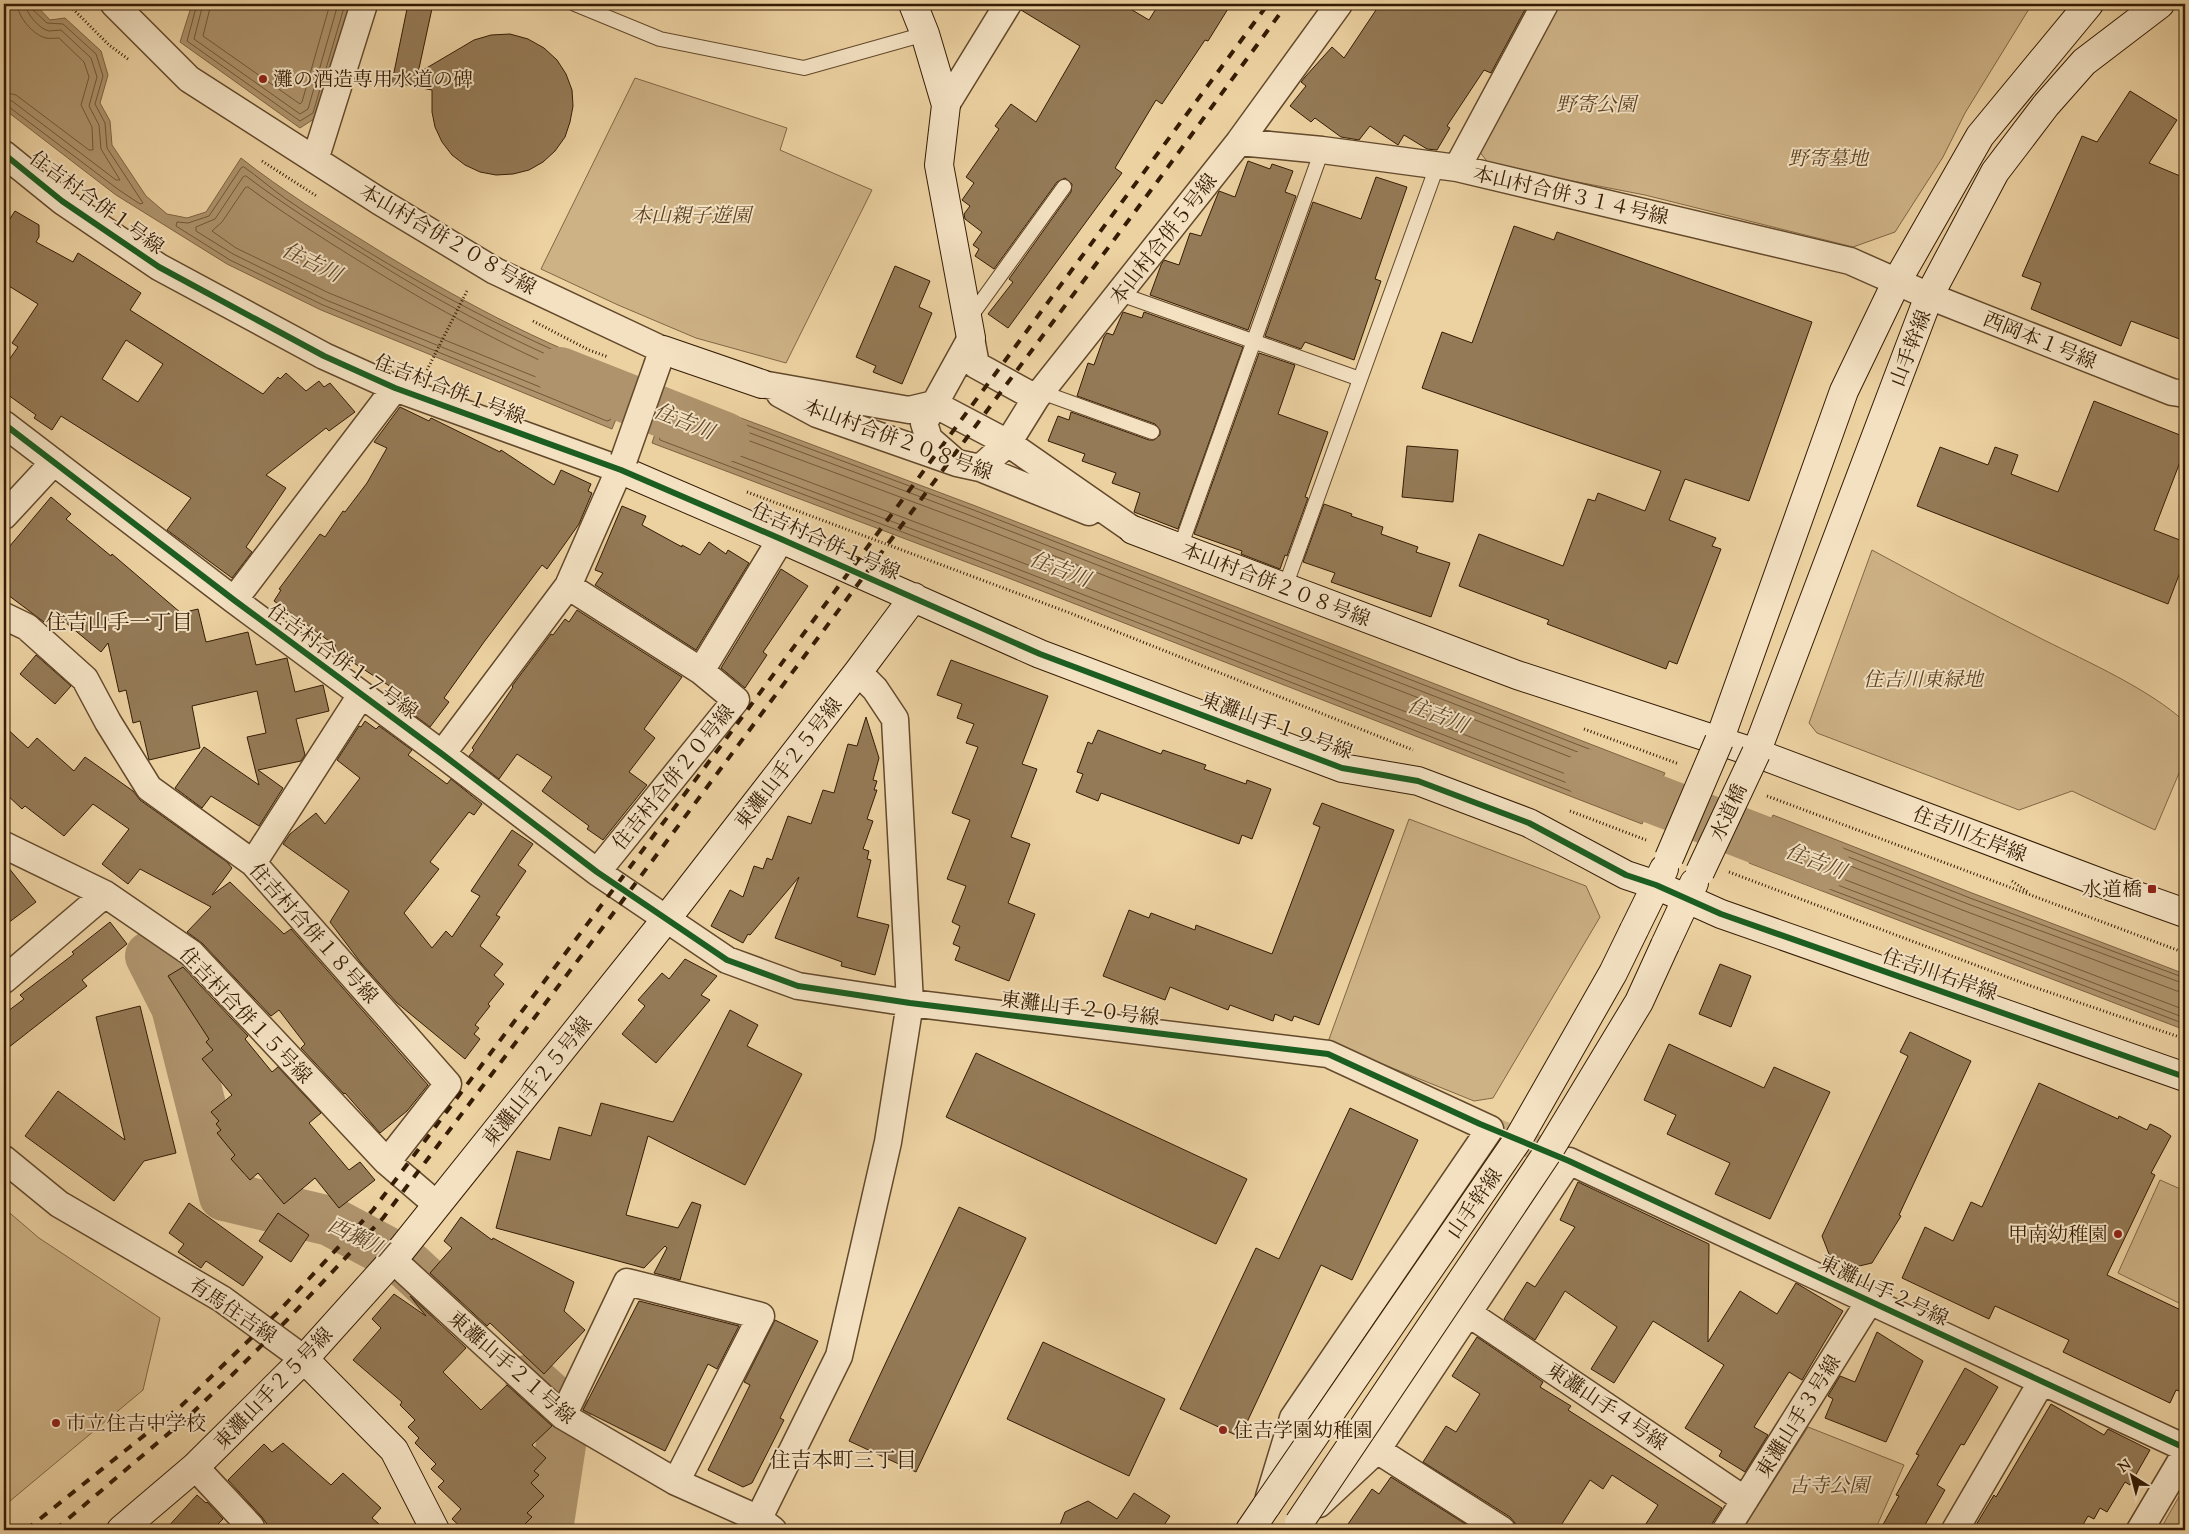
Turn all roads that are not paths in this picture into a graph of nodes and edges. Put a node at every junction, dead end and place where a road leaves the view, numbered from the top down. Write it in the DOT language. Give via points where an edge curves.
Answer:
graph roads {
  1 [pos="114,4"];
  2 [pos="364,4"];
  3 [pos="575,4"];
  4 [pos="913,4"];
  5 [pos="1008,4"];
  6 [pos="1339,4"];
  7 [pos="1545,4"];
  8 [pos="2089,4"];
  9 [pos="2160,4"];
  10 [pos="925,34"];
  11 [pos="946,105"];
  12 [pos="1239,142"];
  13 [pos="1322,150"];
  14 [pos="4,154"];
  15 [pos="314,160"];
  16 [pos="1447,167"];
  17 [pos="1064,187"];
  18 [pos="1896,281"];
  19 [pos="1120,294"];
  20 [pos="1929,296"];
  21 [pos="969,329"];
  22 [pos="1254,341"];
  23 [pos="661,357"];
  24 [pos="1360,378"];
  25 [pos="762,384"];
  26 [pos="395,388"];
  27 [pos="2185,394"];
  28 [pos="1038,395"];
  29 [pos="934,404"];
  30 [pos="4,424"];
  31 [pos="1152,432"];
  32 [pos="1008,444"];
  33 [pos="54,462"];
  34 [pos="622,465"];
  35 [pos="968,466"];
  36 [pos="4,516"];
  37 [pos="1133,530"];
  38 [pos="782,539"];
  39 [pos="1180,548"];
  40 [pos="568,586"];
  41 [pos="1285,588"];
  42 [pos="914,597"];
  43 [pos="234,600"];
  44 [pos="4,616"];
  45 [pos="701,671"];
  46 [pos="858,672"];
  47 [pos="361,695"];
  48 [pos="1720,742"];
  49 [pos="1756,753"];
  50 [pos="442,754"];
  51 [pos="4,845"];
  52 [pos="1662,851"];
  53 [pos="253,863"];
  54 [pos="1710,870"];
  55 [pos="597,872"];
  56 [pos="1656,885"];
  57 [pos="105,894"];
  58 [pos="1685,899"];
  59 [pos="2185,912"];
  60 [pos="667,918"];
  61 [pos="4,980"];
  62 [pos="910,1003"];
  63 [pos="2185,1077"];
  64 [pos="4,1159"];
  65 [pos="387,1162"];
  66 [pos="436,1204"];
  67 [pos="393,1260"];
  68 [pos="1869,1302"];
  69 [pos="1468,1313"];
  70 [pos="304,1359"];
  71 [pos="2042,1381"];
  72 [pos="563,1416"];
  73 [pos="2185,1448"];
  74 [pos="1376,1450"];
  75 [pos="2185,1454"];
  76 [pos="195,1468"];
  77 [pos="676,1482"];
  78 [pos="1745,1500"];
  79 [pos="1267,1505"];
  80 [pos="762,1527"];
  81 [pos="1297,1527"];
  82 [pos="121,1530"];
  83 [pos="249,1530"];
  84 [pos="435,1530"];
  85 [pos="1250,1530"];
  86 [pos="1502,1530"];
  87 [pos="1726,1530"];
  88 [pos="1954,1530"];
  89 [pos="2140,1530"];
  1 -- 15 [label="street, 本山村合併２０８号線" via="189,79"];
  2 -- 15 [label="street"];
  3 -- 10 [label="lane" via="660,40 804,68"];
  4 -- 10 [label="street"];
  5 -- 11 [label="street"];
  6 -- 12 [label="street, 本山村合併５号線"];
  7 -- 16 [label="street"];
  8 -- 18 [label="street, 山手幹線" via="1980,136"];
  9 -- 20 [label="street, 山手幹線" via="2084,62 2046,104 1995,172"];
  10 -- 11 [label="street"];
  11 -- 21 [label="street" via="939,164"];
  12 -- 13 [label="street, 本山村合併３１４号線"];
  12 -- 19 [label="street, 本山村合併５号線"];
  13 -- 16 [label="street, 本山村合併３１４号線"];
  13 -- 22 [label="lane"];
  14 -- 26 [label="street, 住吉村合併１号線" via="62,201 159,267 324,356"];
  15 -- 23 [label="street, 本山村合併２０８号線" via="496,271"];
  16 -- 18 [label="street, 本山村合併３１４号線" via="1850,261"];
  16 -- 24 [label="lane"];
  17 -- 21 [label="lane"];
  18 -- 20 [label="street, 西岡本１号線"];
  18 -- 48 [label="street, 山手幹線" via="1844,391"];
  19 -- 22 [label="lane"];
  19 -- 28 [label="street, 本山村合併５号線"];
  20 -- 27 [label="street, 西岡本１号線" via="2172,392"];
  20 -- 49 [label="street, 山手幹線"];
  21 -- 28 [label="street" via="976,365"];
  21 -- 29 [label="street"];
  22 -- 24 [label="lane"];
  22 -- 39 [label="lane"];
  23 -- 25 [label="street, 本山村合併２０８号線"];
  23 -- 34 [label="street, bridge"];
  24 -- 41 [label="lane"];
  25 -- 29 [label="street" via="910,410"];
  25 -- 35 [label="street, 本山村合併２０８号線" via="817,414"];
  26 -- 34 [label="street, 住吉村合併１号線"];
  26 -- 43 [label="street"];
  28 -- 31 [label="lane"];
  28 -- 32 [label="street, 本山村合併５号線"];
  29 -- 32 [label="street"];
  29 -- 35 [label="street" via="924,423 929,439"];
  30 -- 33 [label="street, 住吉村合併１７号線"];
  32 -- 35 [label="street, 本山村合併５号線"];
  32 -- 37 [label="street"];
  33 -- 36 [label="street"];
  33 -- 43 [label="street, 住吉村合併１７号線"];
  34 -- 38 [label="street, 住吉村合併１号線"];
  34 -- 40 [label="street"];
  35 -- 37 [label="street, 本山村合併２０８号線"];
  37 -- 39 [label="street, 本山村合併２０８号線"];
  38 -- 42 [label="street, 住吉村合併１号線"];
  38 -- 45 [label="street"];
  39 -- 41 [label="street, 本山村合併２０８号線"];
  40 -- 45 [label="street, 住吉村合併２０号線"];
  40 -- 50 [label="street"];
  41 -- 48 [label="street, 本山村合併２０８号線" via="1517,675"];
  42 -- 46 [label="street, 東灘山手２５号線"];
  42 -- 56 [label="street, 東灘山手１９号線" via="1040,654 1342,768 1418,781 1529,823 1626,875"];
  43 -- 47 [label="street, 住吉村合併１７号線"];
  44 -- 53 [label="street, 住吉村合併１８号線" via="27,627 85,679 149,788"];
  45 -- 55 [label="street, 住吉村合併２０号線" via="736,700"];
  46 -- 60 [label="street, 東灘山手２５号線"];
  46 -- 62 [label="street" via="876,689 895,719"];
  47 -- 50 [label="street, 住吉村合併１７号線"];
  47 -- 53 [label="street"];
  48 -- 49 [label="street, 本山村合併２０８号線"];
  48 -- 52 [label="street, 水道橋, bridge"];
  49 -- 54 [label="street, 水道橋, bridge"];
  49 -- 59 [label="street, 住吉川左岸線"];
  50 -- 55 [label="street, 住吉村合併１７号線"];
  51 -- 57 [label="street, 住吉村合併１５号線"];
  52 -- 56 [label="street, 山手幹線"];
  53 -- 65 [label="street, 住吉村合併１８号線" via="448,1084"];
  54 -- 58 [label="street, 山手幹線"];
  55 -- 60 [label="street, 住吉村合併１７号線"];
  56 -- 58 [label="street, 東灘山手１９号線"];
  56 -- 79 [label="street, 山手幹線, bridge" via="1613,973 1519,1138"];
  57 -- 61 [label="street"];
  57 -- 65 [label="street, 住吉村合併１５号線" via="191,953"];
  58 -- 63 [label="street, 住吉川右岸線"];
  58 -- 81 [label="street, 山手幹線, bridge" via="1639,1002 1550,1149"];
  60 -- 62 [label="street, 東灘山手２０号線" via="727,960 798,986"];
  60 -- 66 [label="street, 東灘山手２５号線"];
  62 -- 79 [label="street, 東灘山手２０号線" via="1328,1054 1490,1129 1293,1418"];
  62 -- 80 [label="street" via="888,1142 839,1356"];
  64 -- 70 [label="street, 有馬住吉線" via="59,1204 222,1299"];
  65 -- 66 [label="street, 住吉村合併１５号線"];
  66 -- 67 [label="street, 東灘山手２５号線"];
  67 -- 70 [label="street, 東灘山手２５号線"];
  67 -- 72 [label="street, 東灘山手２１号線"];
  68 -- 69 [label="street, 東灘山手２号線" via="1569,1161"];
  68 -- 71 [label="street, 東灘山手２号線"];
  68 -- 78 [label="street, 東灘山手３号線"];
  69 -- 74 [label="street"];
  69 -- 78 [label="street, 東灘山手４号線"];
  70 -- 76 [label="street, 東灘山手２５号線"];
  70 -- 84 [label="street, 有馬住吉線" via="394,1450"];
  71 -- 73 [label="street, 東灘山手２号線"];
  71 -- 88 [label="street"];
  72 -- 77 [label="street, 東灘山手２１号線"];
  72 -- 77 [label="street" via="628,1282 761,1316"];
  74 -- 81 [label="street"];
  74 -- 86 [label="street"];
  75 -- 89 [label="street"];
  76 -- 82 [label="street, 東灘山手２５号線"];
  76 -- 83 [label="street" via="251,1527"];
  77 -- 80 [label="street, 東灘山手２１号線"];
  78 -- 87 [label="street, 東灘山手３号線"];
  79 -- 85 [label="street, 山手幹線"];
}
